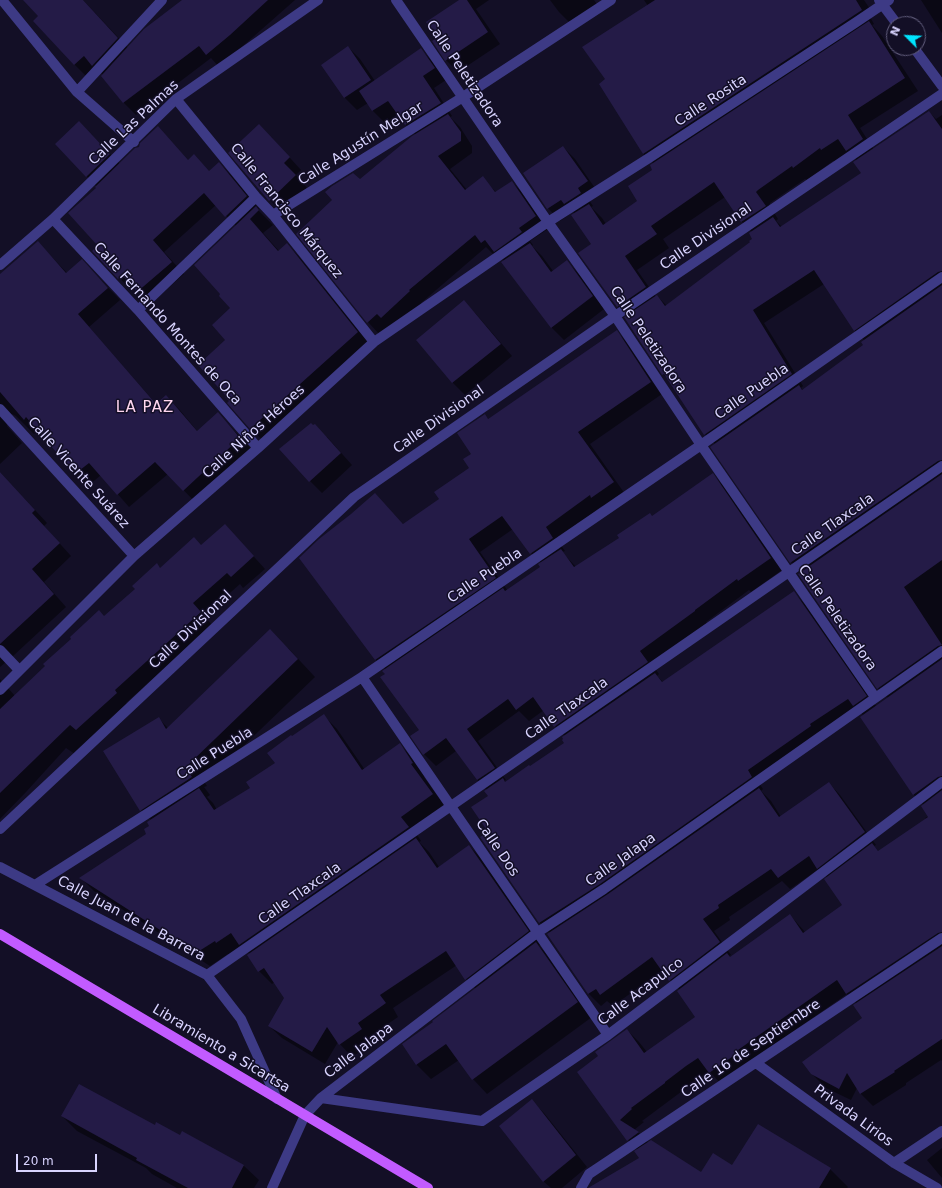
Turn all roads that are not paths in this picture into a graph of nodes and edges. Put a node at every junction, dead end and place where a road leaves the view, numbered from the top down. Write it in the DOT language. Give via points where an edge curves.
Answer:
graph roads {
  1 [pos="2,0"];
  2 [pos="162,0"];
  3 [pos="318,0"];
  4 [pos="396,0"];
  5 [pos="611,0"];
  6 [pos="883,1"];
  7 [pos="892,16"];
  8 [pos="920,56"];
  9 [pos="942,86"];
  10 [pos="77,92"];
  11 [pos="942,94"];
  12 [pos="463,97"];
  13 [pos="176,99"];
  14 [pos="134,142"];
  15 [pos="256,197"];
  16 [pos="273,215"];
  17 [pos="53,220"];
  18 [pos="548,222"];
  19 [pos="0,265"];
  20 [pos="942,277"];
  21 [pos="138,310"];
  22 [pos="615,316"];
  23 [pos="374,342"];
  24 [pos="0,408"];
  25 [pos="701,445"];
  26 [pos="258,448"];
  27 [pos="942,466"];
  28 [pos="134,556"];
  29 [pos="789,572"];
  30 [pos="0,650"];
  31 [pos="942,651"];
  32 [pos="19,670"];
  33 [pos="362,677"];
  34 [pos="0,690"];
  35 [pos="875,697"];
  36 [pos="942,782"];
  37 [pos="452,806"];
  38 [pos="0,829"];
  39 [pos="0,867"];
  40 [pos="35,884"];
  41 [pos="538,932"];
  42 [pos="0,934"];
  43 [pos="942,938"];
  44 [pos="207,975"];
  45 [pos="608,1035"];
  46 [pos="756,1062"];
  47 [pos="321,1098"];
  48 [pos="278,1099"];
  49 [pos="305,1116"];
  50 [pos="942,1131"];
  51 [pos="894,1163"];
  52 [pos="272,1188"];
  53 [pos="428,1188"];
  54 [pos="581,1188"];
  55 [pos="937,1188"];
  1 -- 10 [label="street"];
  2 -- 10 [label="street"];
  3 -- 13 [label="street, Calle Las Palmas"];
  4 -- 12 [label="street, Calle Peletizadora"];
  5 -- 12 [label="street, Calle Agustín Melgar"];
  6 -- 7 [label="street"];
  6 -- 18 [label="street, Calle Rosita" via="855,23"];
  8 -- 9 [label="street"];
  10 -- 14 [label="street"];
  11 -- 22 [label="street, Calle Divisional"];
  12 -- 16 [label="street, Calle Agustín Melgar"];
  12 -- 18 [label="street, Calle Peletizadora"];
  13 -- 14 [label="street, Calle Las Palmas"];
  13 -- 15 [label="street, Calle Francisco Márquez"];
  14 -- 17 [label="street, Calle Las Palmas"];
  15 -- 16 [label="street, Calle Francisco Márquez"];
  15 -- 21 [label="street"];
  16 -- 23 [label="street, Calle Francisco Márquez"];
  17 -- 19 [label="street, Calle Las Palmas"];
  17 -- 21 [label="street, Calle Fernando Montes de Oca"];
  18 -- 22 [label="street, Calle Peletizadora"];
  18 -- 23 [label="street, Calle Niños Héroes"];
  20 -- 25 [label="street, Calle Puebla"];
  21 -- 26 [label="street, Calle Fernando Montes de Oca"];
  22 -- 25 [label="street, Calle Peletizadora"];
  22 -- 38 [label="street, Calle Divisional" via="354,497"];
  23 -- 26 [label="street, Calle Niños Héroes"];
  24 -- 28 [label="street, Calle Vicente Suárez"];
  25 -- 29 [label="street, Calle Peletizadora"];
  25 -- 33 [label="street, Calle Puebla"];
  26 -- 28 [label="street, Calle Niños Héroes"];
  27 -- 29 [label="street, Calle Tlaxcala"];
  28 -- 32 [label="street, Calle Niños Héroes"];
  29 -- 35 [label="street, Calle Peletizadora"];
  29 -- 37 [label="street, Calle Tlaxcala"];
  30 -- 32 [label="street"];
  31 -- 35 [label="street, Calle Jalapa"];
  32 -- 34 [label="street, Calle Niños Héroes"];
  33 -- 37 [label="street, Calle Dos"];
  33 -- 40 [label="street, Calle Puebla"];
  35 -- 41 [label="street, Calle Jalapa" via="604,889"];
  36 -- 45 [label="street, Calle Acapulco"];
  37 -- 41 [label="street, Calle Dos"];
  37 -- 44 [label="street, Calle Tlaxcala"];
  39 -- 40 [label="street, Calle Juan de la Barrera"];
  40 -- 44 [label="street, Calle Juan de la Barrera"];
  41 -- 45 [label="street, Calle Dos"];
  41 -- 47 [label="street, Calle Jalapa"];
  42 -- 48 [label="main road, Libramiento a Sicartsa"];
  43 -- 46 [label="street, Calle 16 de Septiembre"];
  44 -- 48 [label="street, Calle Juan de la Barrera" via="241,1018"];
  45 -- 47 [label="street, Calle Acapulco" via="482,1120"];
  46 -- 51 [label="street, Privada Lirios"];
  46 -- 54 [label="street, Calle 16 de Septiembre" via="589,1174"];
  47 -- 49 [label="street, Calle Jalapa"];
  48 -- 49 [label="main road, Libramiento a Sicartsa"];
  49 -- 52 [label="street, Calle Jalapa"];
  49 -- 53 [label="main road, Libramiento a Sicartsa"];
  50 -- 51 [label="street"];
  51 -- 55 [label="street, Privada Lirios"];
}
